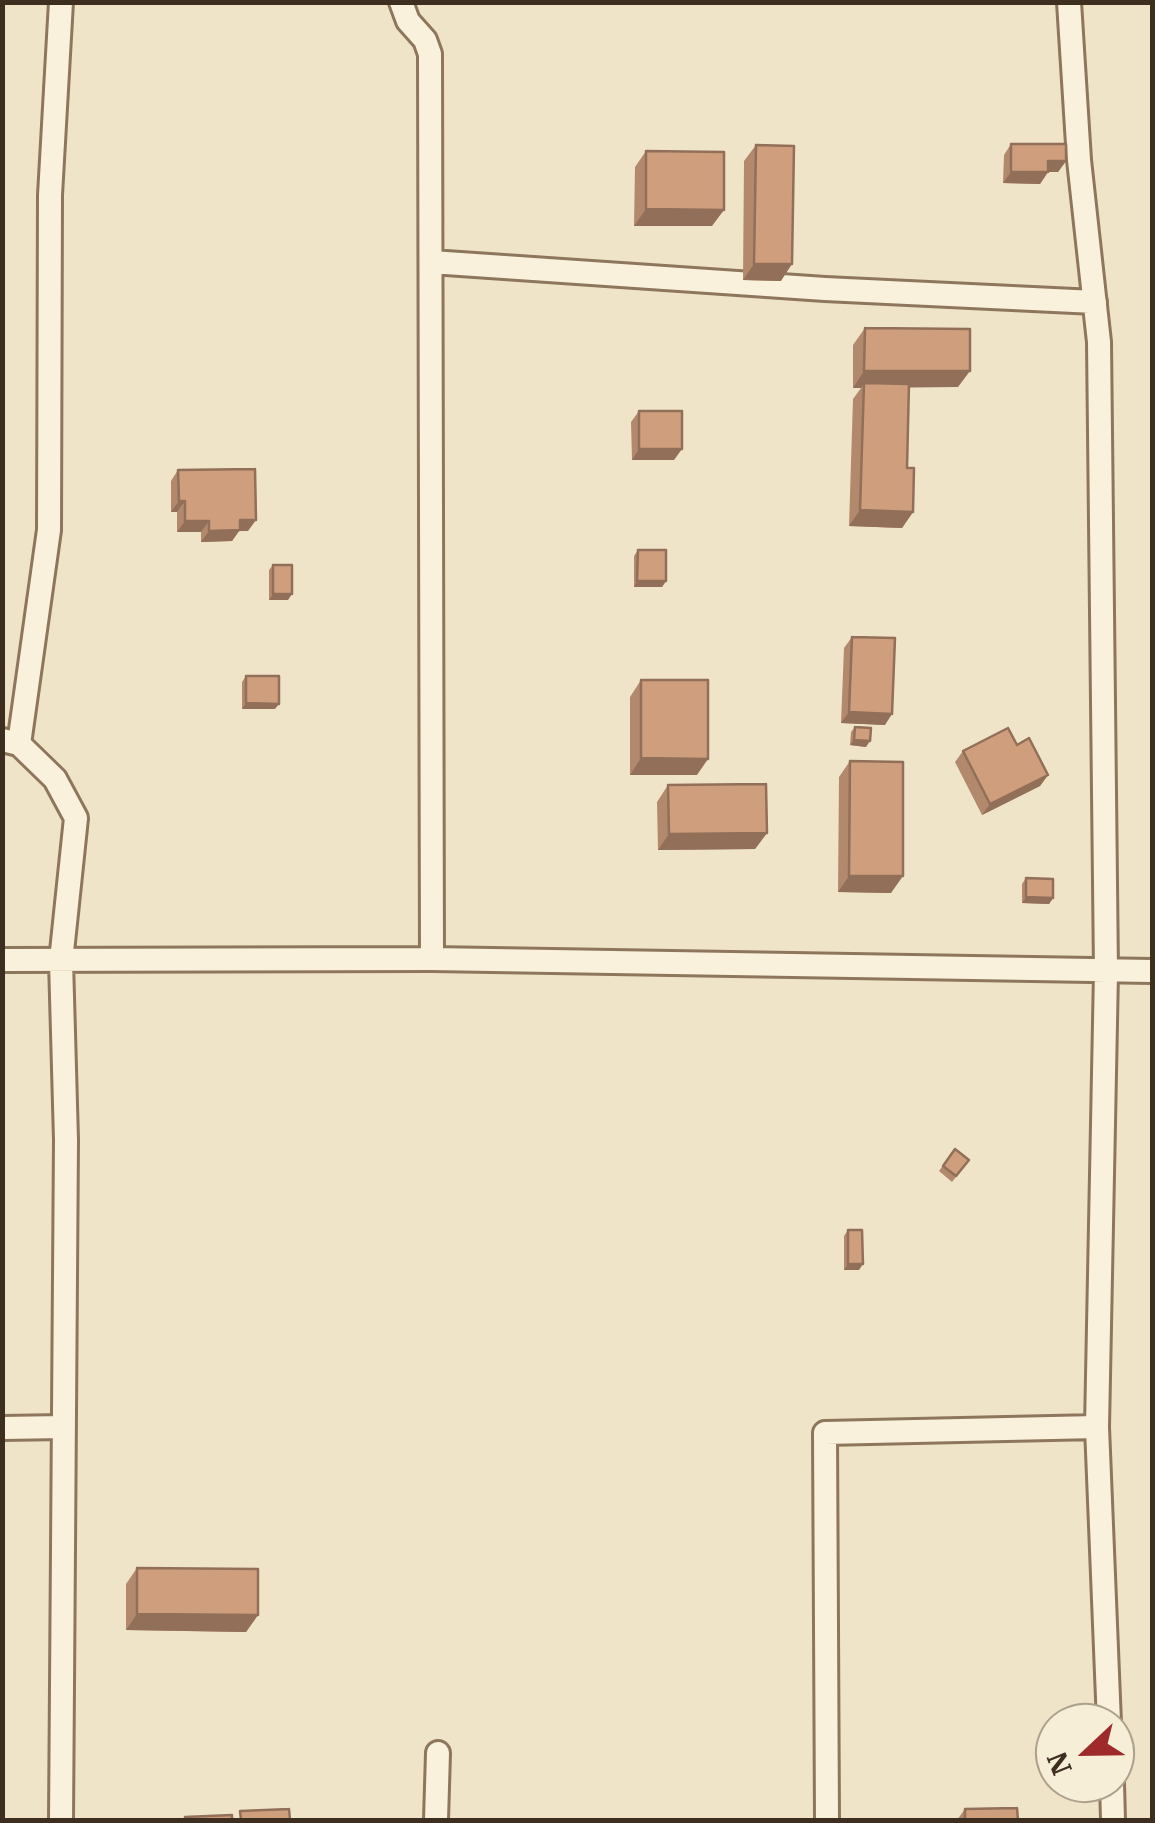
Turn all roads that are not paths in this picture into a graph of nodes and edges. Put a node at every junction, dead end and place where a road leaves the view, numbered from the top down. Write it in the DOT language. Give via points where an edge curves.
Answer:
graph roads {
  1 [pos="61,2"];
  2 [pos="401,2"];
  3 [pos="1069,2"];
  4 [pos="431,262"];
  5 [pos="1095,302"];
  6 [pos="10,742"];
  7 [pos="2,960"];
  8 [pos="432,960"];
  9 [pos="61,961"];
  10 [pos="1152,971"];
  11 [pos="1106,972"];
  12 [pos="64,1426"];
  13 [pos="1097,1426"];
  14 [pos="2,1428"];
  15 [pos="1108,1703"];
  16 [pos="438,1753"];
  17 [pos="61,1820"];
  18 [pos="436,1820"];
  19 [pos="827,1820"];
  1 -- 6 [label="street" via="50,195 49,530"];
  2 -- 4 [label="street" via="430,54"];
  3 -- 5 [label="street"];
  4 -- 5 [label="street"];
  4 -- 8 [label="street"];
  5 -- 11 [label="street"];
  6 -- 9 [label="street" via="55,779 76,818"];
  7 -- 9 [label="street"];
  8 -- 9 [label="street"];
  8 -- 11 [label="street"];
  9 -- 12 [label="street"];
  10 -- 11 [label="street"];
  11 -- 13 [label="street"];
  12 -- 14 [label="street"];
  12 -- 17 [label="street"];
  13 -- 15 [label="street"];
  13 -- 19 [label="street" via="825,1434"];
  16 -- 18 [label="street"];
}
